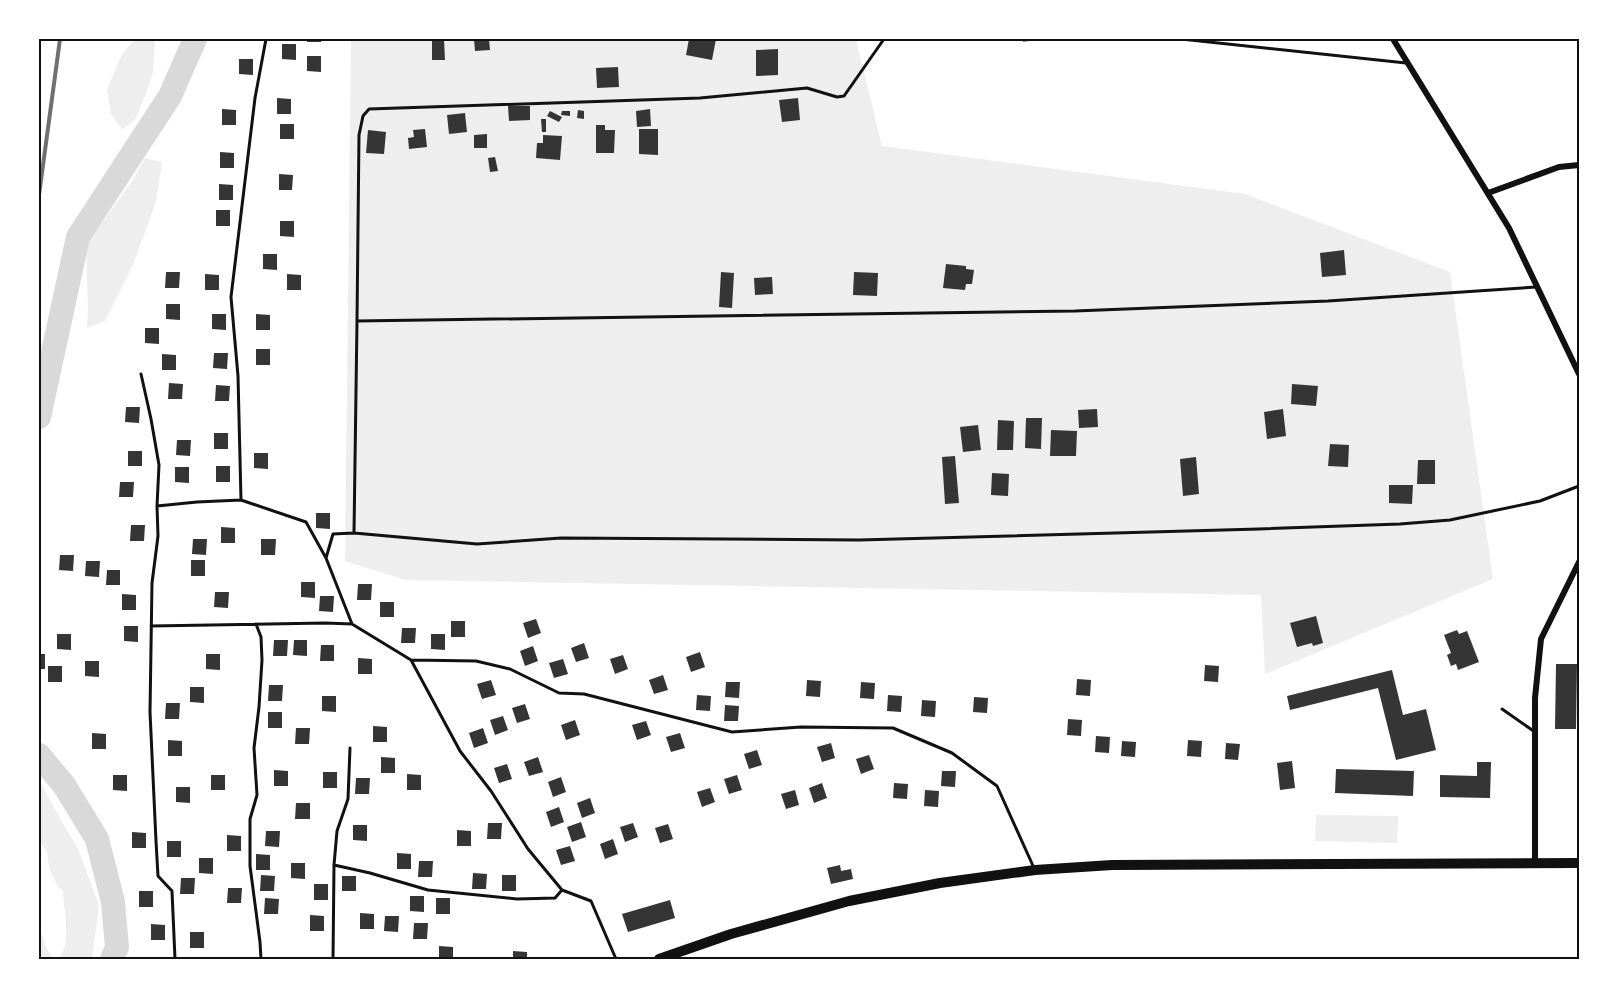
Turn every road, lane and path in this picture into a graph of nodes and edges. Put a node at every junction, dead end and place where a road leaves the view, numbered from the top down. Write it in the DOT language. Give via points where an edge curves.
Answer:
graph roads {
  1 [pos="266,39"];
  2 [pos="884,39"];
  3 [pos="1020,39"];
  4 [pos="1034,39"];
  5 [pos="1181,39"];
  6 [pos="1393,39"];
  7 [pos="1408,63"];
  8 [pos="1579,165"];
  9 [pos="1488,194"];
  10 [pos="1538,287"];
  11 [pos="357,321"];
  12 [pos="141,374"];
  13 [pos="1579,374"];
  14 [pos="1579,486"];
  15 [pos="241,500"];
  16 [pos="157,506"];
  17 [pos="354,533"];
  18 [pos="326,558"];
  19 [pos="1579,562"];
  20 [pos="256,624"];
  21 [pos="352,624"];
  22 [pos="152,626"];
  23 [pos="411,660"];
  24 [pos="1502,709"];
  25 [pos="1535,732"];
  26 [pos="350,748"];
  27 [pos="1579,863"];
  28 [pos="1535,864"];
  29 [pos="334,865"];
  30 [pos="1035,870"];
  31 [pos="562,890"];
  32 [pos="175,959"];
  33 [pos="261,959"];
  34 [pos="333,959"];
  35 [pos="616,959"];
  36 [pos="659,959"];
  1 -- 15 [label="lane" via="231,297 238,376"];
  2 -- 11 [label="lane" via="844,96 837,97 807,88 700,98 369,109 363,116 359,135"];
  3 -- 4 [label="lane"];
  5 -- 7 [label="lane"];
  6 -- 7 [label="street"];
  7 -- 9 [label="street"];
  8 -- 9 [label="street" via="1559,167"];
  9 -- 10 [label="street"];
  10 -- 11 [label="lane" via="1328,301 1075,311"];
  10 -- 13 [label="street"];
  11 -- 17 [label="lane"];
  12 -- 16 [label="lane" via="159,465"];
  14 -- 17 [label="lane" via="1540,501 1450,520 1259,529 859,540 561,538 477,544"];
  15 -- 16 [label="lane"];
  15 -- 18 [label="lane" via="306,522"];
  16 -- 22 [label="lane"];
  17 -- 18 [label="lane" via="333,534"];
  18 -- 21 [label="lane"];
  19 -- 25 [label="street" via="1540,639"];
  20 -- 21 [label="lane"];
  20 -- 22 [label="lane"];
  20 -- 33 [label="lane" via="262,660 250,866"];
  21 -- 23 [label="lane"];
  22 -- 32 [label="lane" via="150,712 156,841 159,876 172,891"];
  23 -- 30 [label="lane" via="476,661 510,669 559,693 584,694 732,732 801,727 893,728 952,753 996,786"];
  23 -- 31 [label="lane" via="460,751 528,849"];
  24 -- 25 [label="lane"];
  25 -- 28 [label="street"];
  26 -- 29 [label="lane" via="348,799 338,831"];
  27 -- 28 [label="highway"];
  28 -- 30 [label="highway" via="1112,865"];
  29 -- 31 [label="lane" via="428,890 473,895 555,898"];
  29 -- 34 [label="lane"];
  30 -- 36 [label="highway" via="849,901 730,934"];
  31 -- 35 [label="lane" via="591,901"];
}
